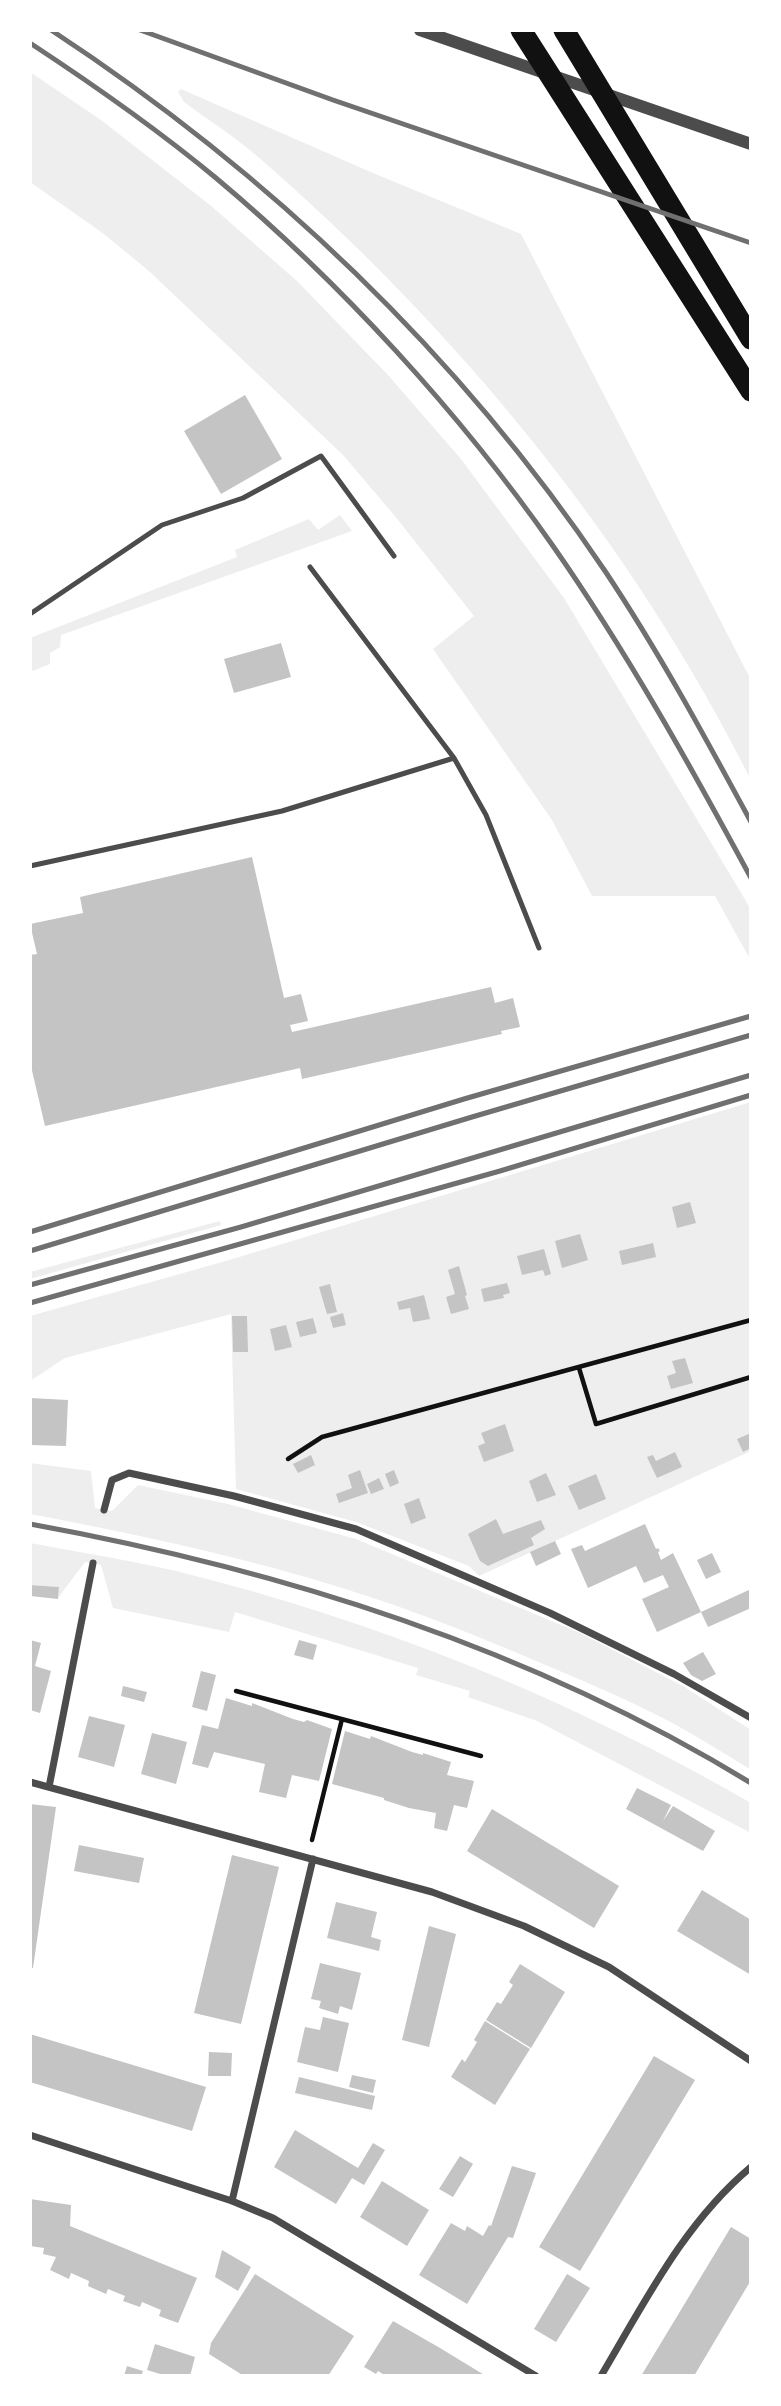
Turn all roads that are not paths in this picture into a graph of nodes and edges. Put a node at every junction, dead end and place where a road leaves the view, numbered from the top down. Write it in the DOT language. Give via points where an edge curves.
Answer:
graph roads {
  1 [pos="420,30"];
  2 [pos="521,30"];
  3 [pos="564,30"];
  4 [pos="751,144"];
  5 [pos="751,338"];
  6 [pos="751,391"];
  7 [pos="394,556"];
  8 [pos="310,568"];
  9 [pos="30,614"];
  10 [pos="454,758"];
  11 [pos="30,866"];
  12 [pos="539,948"];
  13 [pos="104,1510"];
  14 [pos="93,1563"];
  15 [pos="751,1718"];
  16 [pos="30,1782"];
  17 [pos="49,1787"];
  18 [pos="313,1858"];
  19 [pos="751,2061"];
  20 [pos="30,2135"];
  21 [pos="751,2166"];
  22 [pos="232,2200"];
  23 [pos="536,2376"];
  24 [pos="601,2376"];
  1 -- 4 [label="street"];
  2 -- 6 [label="highway"];
  3 -- 5 [label="highway"];
  7 -- 9 [label="lane" via="321,456 243,498 162,525"];
  8 -- 10 [label="lane"];
  10 -- 11 [label="lane" via="282,811"];
  10 -- 12 [label="lane" via="486,815"];
  13 -- 15 [label="street" via="112,1480 129,1473 356,1529 550,1613"];
  14 -- 17 [label="street"];
  16 -- 17 [label="street"];
  17 -- 18 [label="street"];
  18 -- 19 [label="street" via="432,1892 524,1926 609,1968"];
  18 -- 22 [label="street"];
  20 -- 22 [label="street"];
  21 -- 24 [label="street" via="684,2239"];
  22 -- 23 [label="street" via="273,2218"];
}
